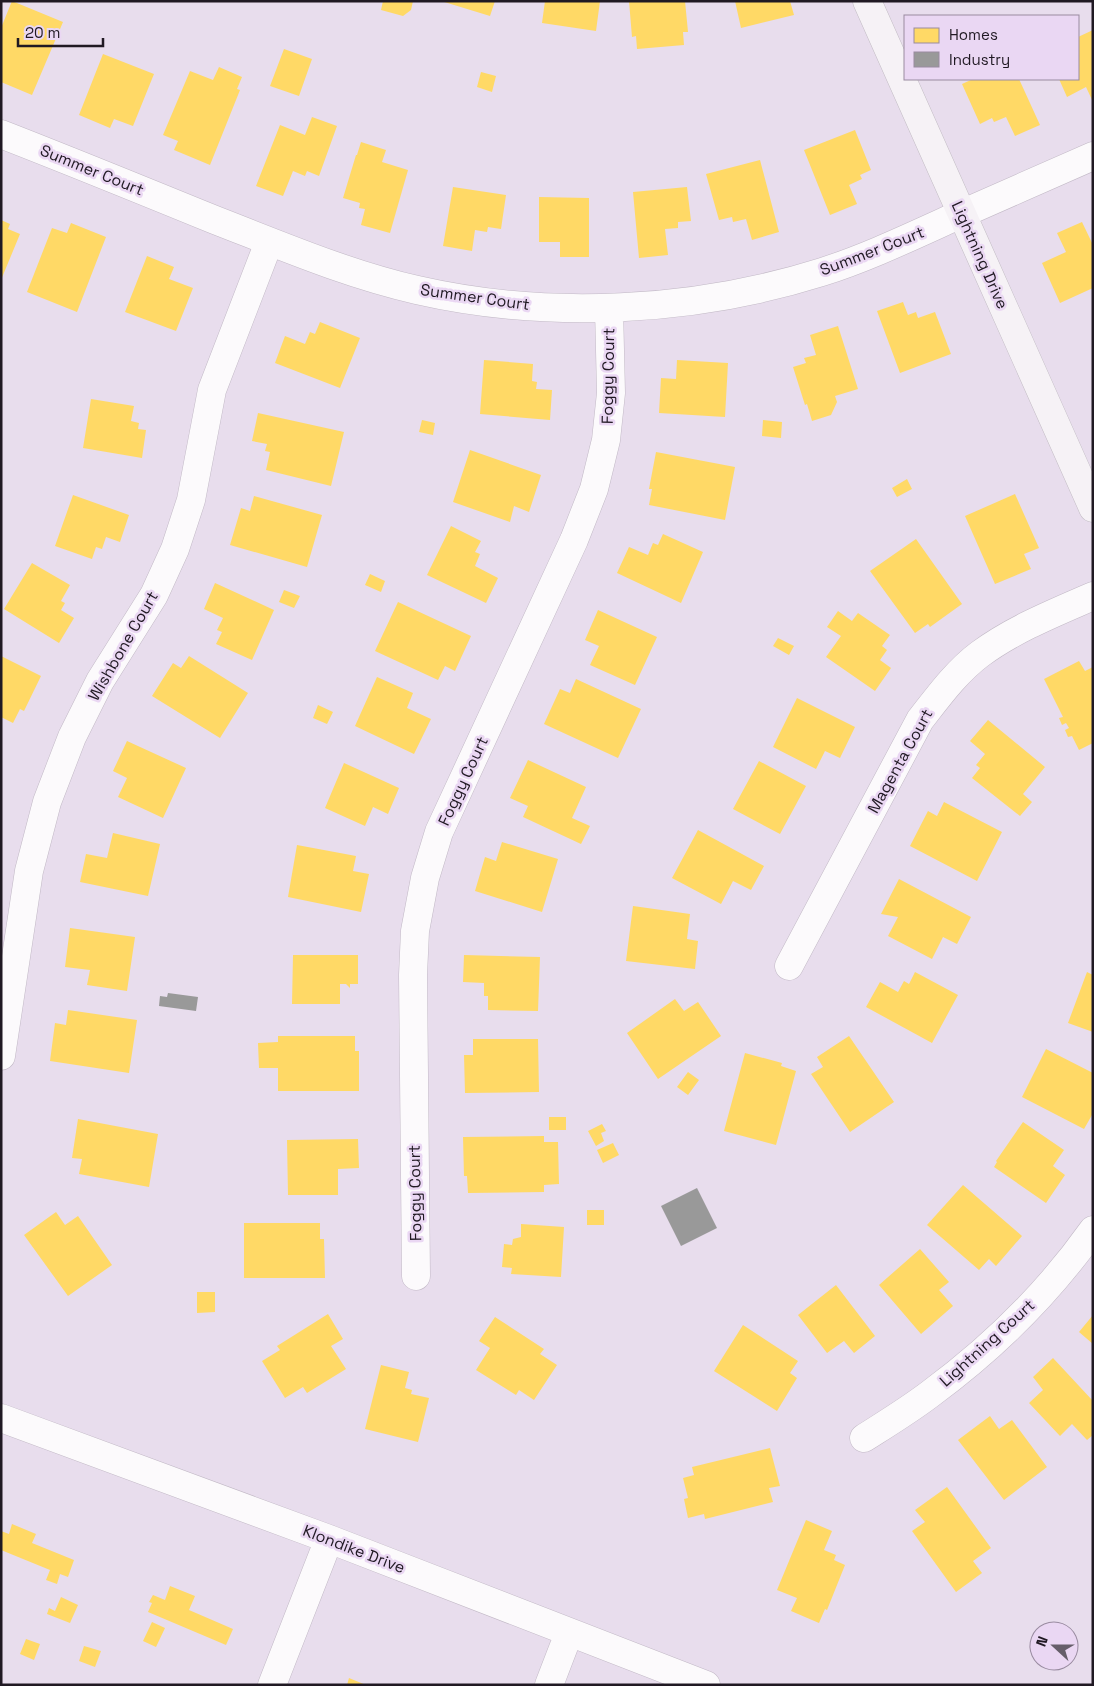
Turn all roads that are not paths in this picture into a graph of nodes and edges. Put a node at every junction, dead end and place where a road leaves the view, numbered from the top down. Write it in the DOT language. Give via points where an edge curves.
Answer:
graph roads {
  1 [pos="867,1"];
  2 [pos="1,134"];
  3 [pos="1093,156"];
  4 [pos="962,214"];
  5 [pos="270,242"];
  6 [pos="609,308"];
  7 [pos="1093,508"];
  8 [pos="1093,596"];
  9 [pos="790,966"];
  10 [pos="1,1056"];
  11 [pos="1093,1230"];
  12 [pos="416,1276"];
  13 [pos="1,1418"];
  14 [pos="864,1438"];
  15 [pos="329,1539"];
  16 [pos="569,1633"];
  17 [pos="272,1685"];
  18 [pos="549,1685"];
  19 [pos="706,1685"];
  1 -- 4 [label="main road, Lightning Drive"];
  2 -- 5 [label="street, Summer Court"];
  3 -- 4 [label="street, Summer Court"];
  4 -- 6 [label="street, Summer Court" via="894,245 813,274 685,302"];
  4 -- 7 [label="main road, Lightning Drive"];
  5 -- 6 [label="street, Summer Court" via="345,270 418,290 491,302"];
  5 -- 10 [label="street, Wishbone Court" via="212,390 191,500 176,548 154,595 96,689 72,737 47,802 30,871"];
  6 -- 12 [label="street, Foggy Court" via="610,393 606,440 594,488 570,549 439,832 425,878 415,931 413,975"];
  8 -- 9 [label="street, Magenta Court" via="1016,631 978,655 946,686 920,720"];
  11 -- 14 [label="street, Lightning Court" via="1034,1301 977,1356 930,1394"];
  13 -- 15 [label="street, Klondike Drive"];
  15 -- 16 [label="street, Klondike Drive"];
  15 -- 17 [label="street"];
  16 -- 18 [label="street"];
  16 -- 19 [label="street, Klondike Drive"];
}
